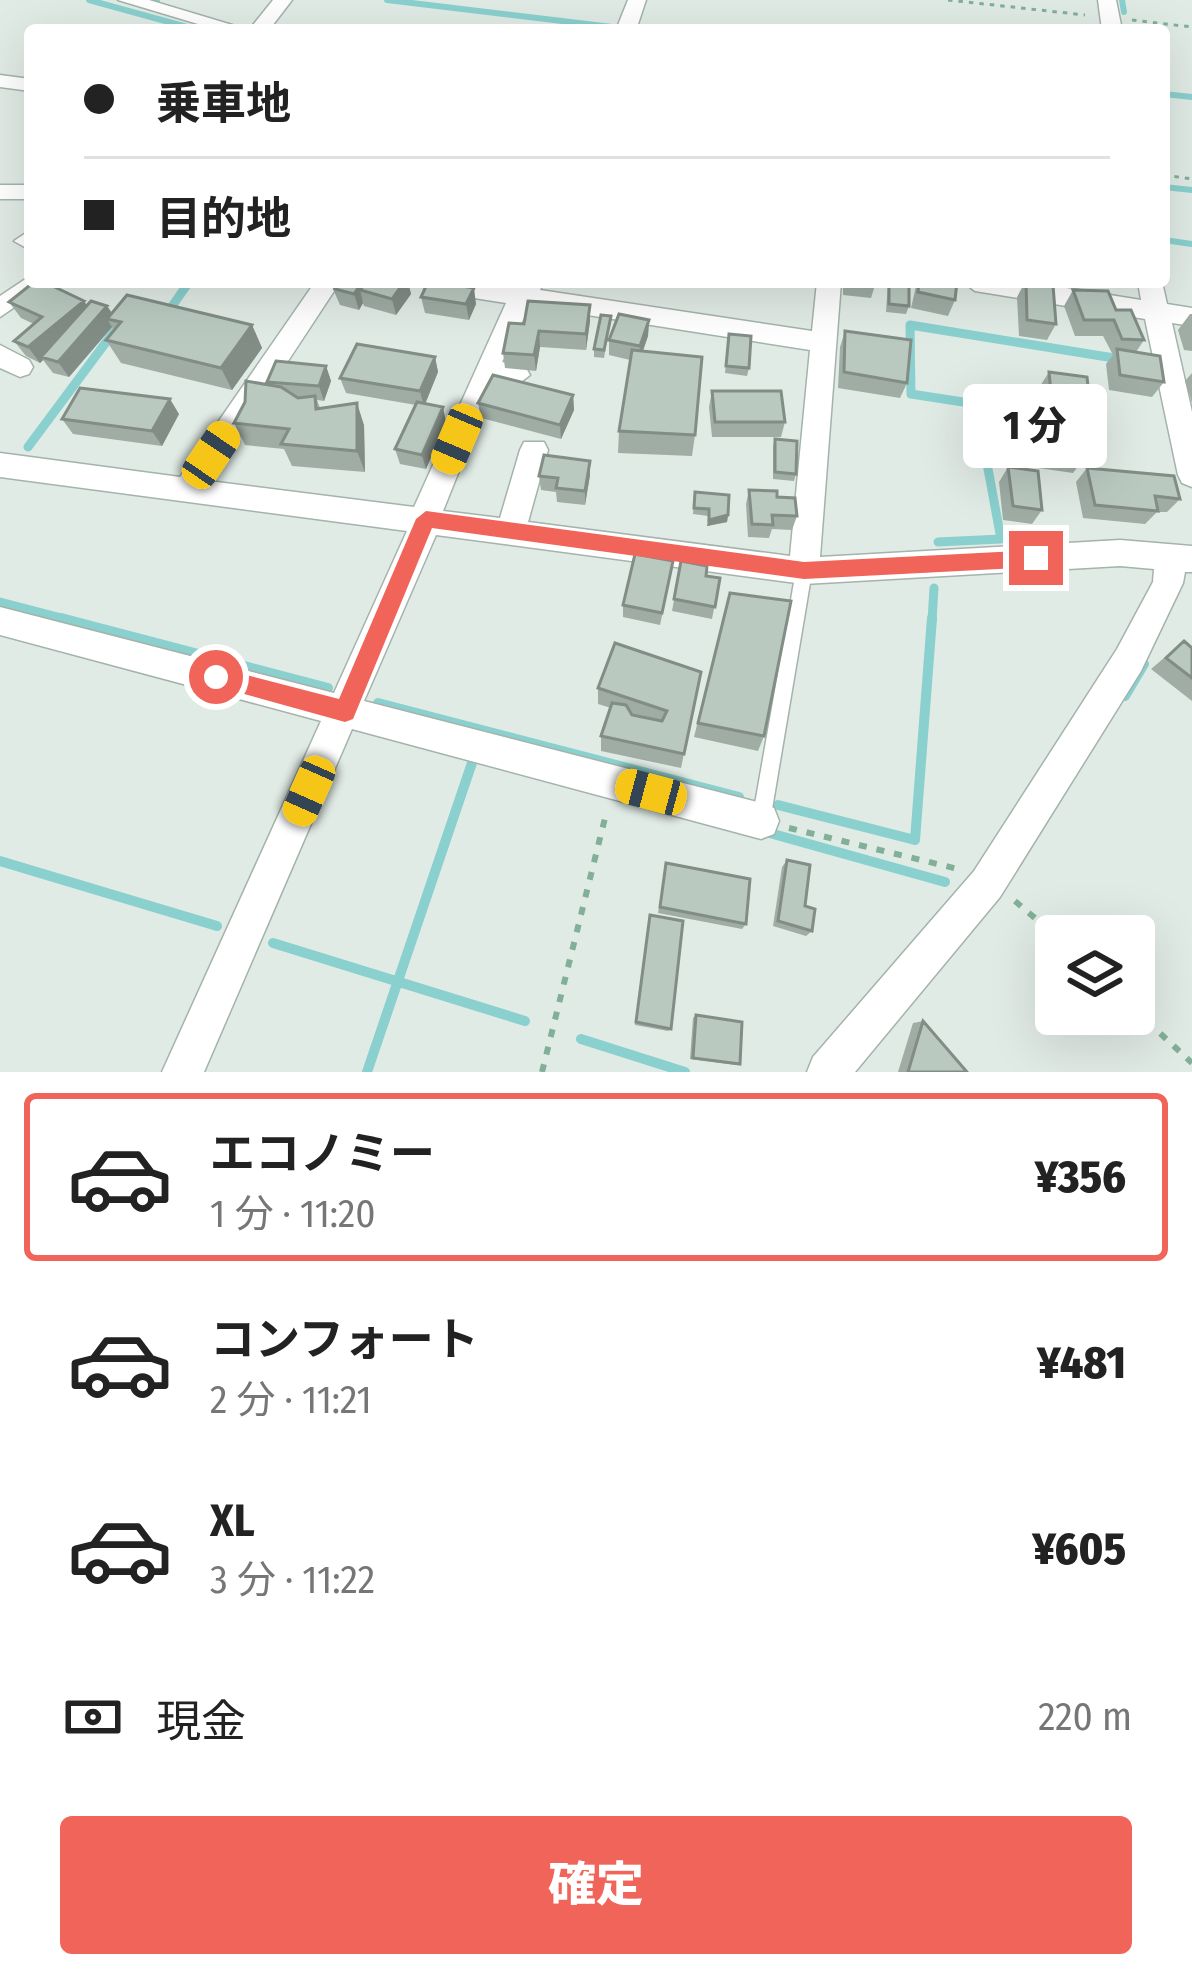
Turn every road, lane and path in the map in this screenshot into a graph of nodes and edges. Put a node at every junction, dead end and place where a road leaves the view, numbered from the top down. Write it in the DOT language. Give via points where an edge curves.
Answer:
graph roads {
  1 [pos="127,0"];
  2 [pos="283,0"];
  3 [pos="948,0"];
  4 [pos="1110,16"];
  5 [pos="217,24"];
  6 [pos="264,24"];
  7 [pos="1170,24"];
  8 [pos="30,288"];
  9 [pos="324,288"];
  10 [pos="495,288"];
  11 [pos="829,288"];
  12 [pos="1051,288"];
  13 [pos="528,291"];
  14 [pos="1152,296"];
  15 [pos="0,308"];
  16 [pos="1192,316"];
  17 [pos="823,342"];
  18 [pos="486,369"];
  19 [pos="518,375"];
  20 [pos="534,450"];
  21 [pos="0,465"];
  22 [pos="1192,475"];
  23 [pos="188,490"];
  24 [pos="426,519"];
  25 [pos="511,530"];
  26 [pos="1181,557"];
  27 [pos="804,571"];
  28 [pos="0,621"];
  29 [pos="345,711"];
  30 [pos="614,783"];
  31 [pos="761,821"];
  32 [pos="987,884"];
  33 [pos="1035,916"];
  34 [pos="1155,1029"];
  35 [pos="1192,1063"];
  36 [pos="183,1072"];
  37 [pos="542,1072"];
  38 [pos="828,1072"];
  1 -- 5 [label="street"];
  2 -- 6 [label="street"];
  3 -- 4 [label="path"];
  4 -- 7 [label="path"];
  8 -- 15 [label="street"];
  9 -- 23 [label="street"];
  10 -- 13 [label="street"];
  11 -- 17 [label="street"];
  12 -- 14 [label="street"];
  13 -- 17 [label="street"];
  13 -- 18 [label="street"];
  14 -- 16 [label="street"];
  14 -- 22 [label="street"];
  17 -- 27 [label="street"];
  18 -- 19 [label="street"];
  18 -- 24 [label="street"];
  20 -- 25 [label="street"];
  21 -- 23 [label="street"];
  23 -- 24 [label="street"];
  24 -- 25 [label="street"];
  24 -- 29 [label="street"];
  25 -- 27 [label="street"];
  26 -- 27 [label="street" via="1120,553"];
  26 -- 32 [label="street" via="1129,660"];
  27 -- 31 [label="lane"];
  28 -- 29 [label="street"];
  29 -- 30 [label="street"];
  29 -- 36 [label="street"];
  30 -- 31 [label="street"];
  30 -- 37 [label="path"];
  31 -- 32 [label="path" via="967,872"];
  32 -- 33 [label="path"];
  32 -- 38 [label="street"];
  34 -- 35 [label="path"];
}
